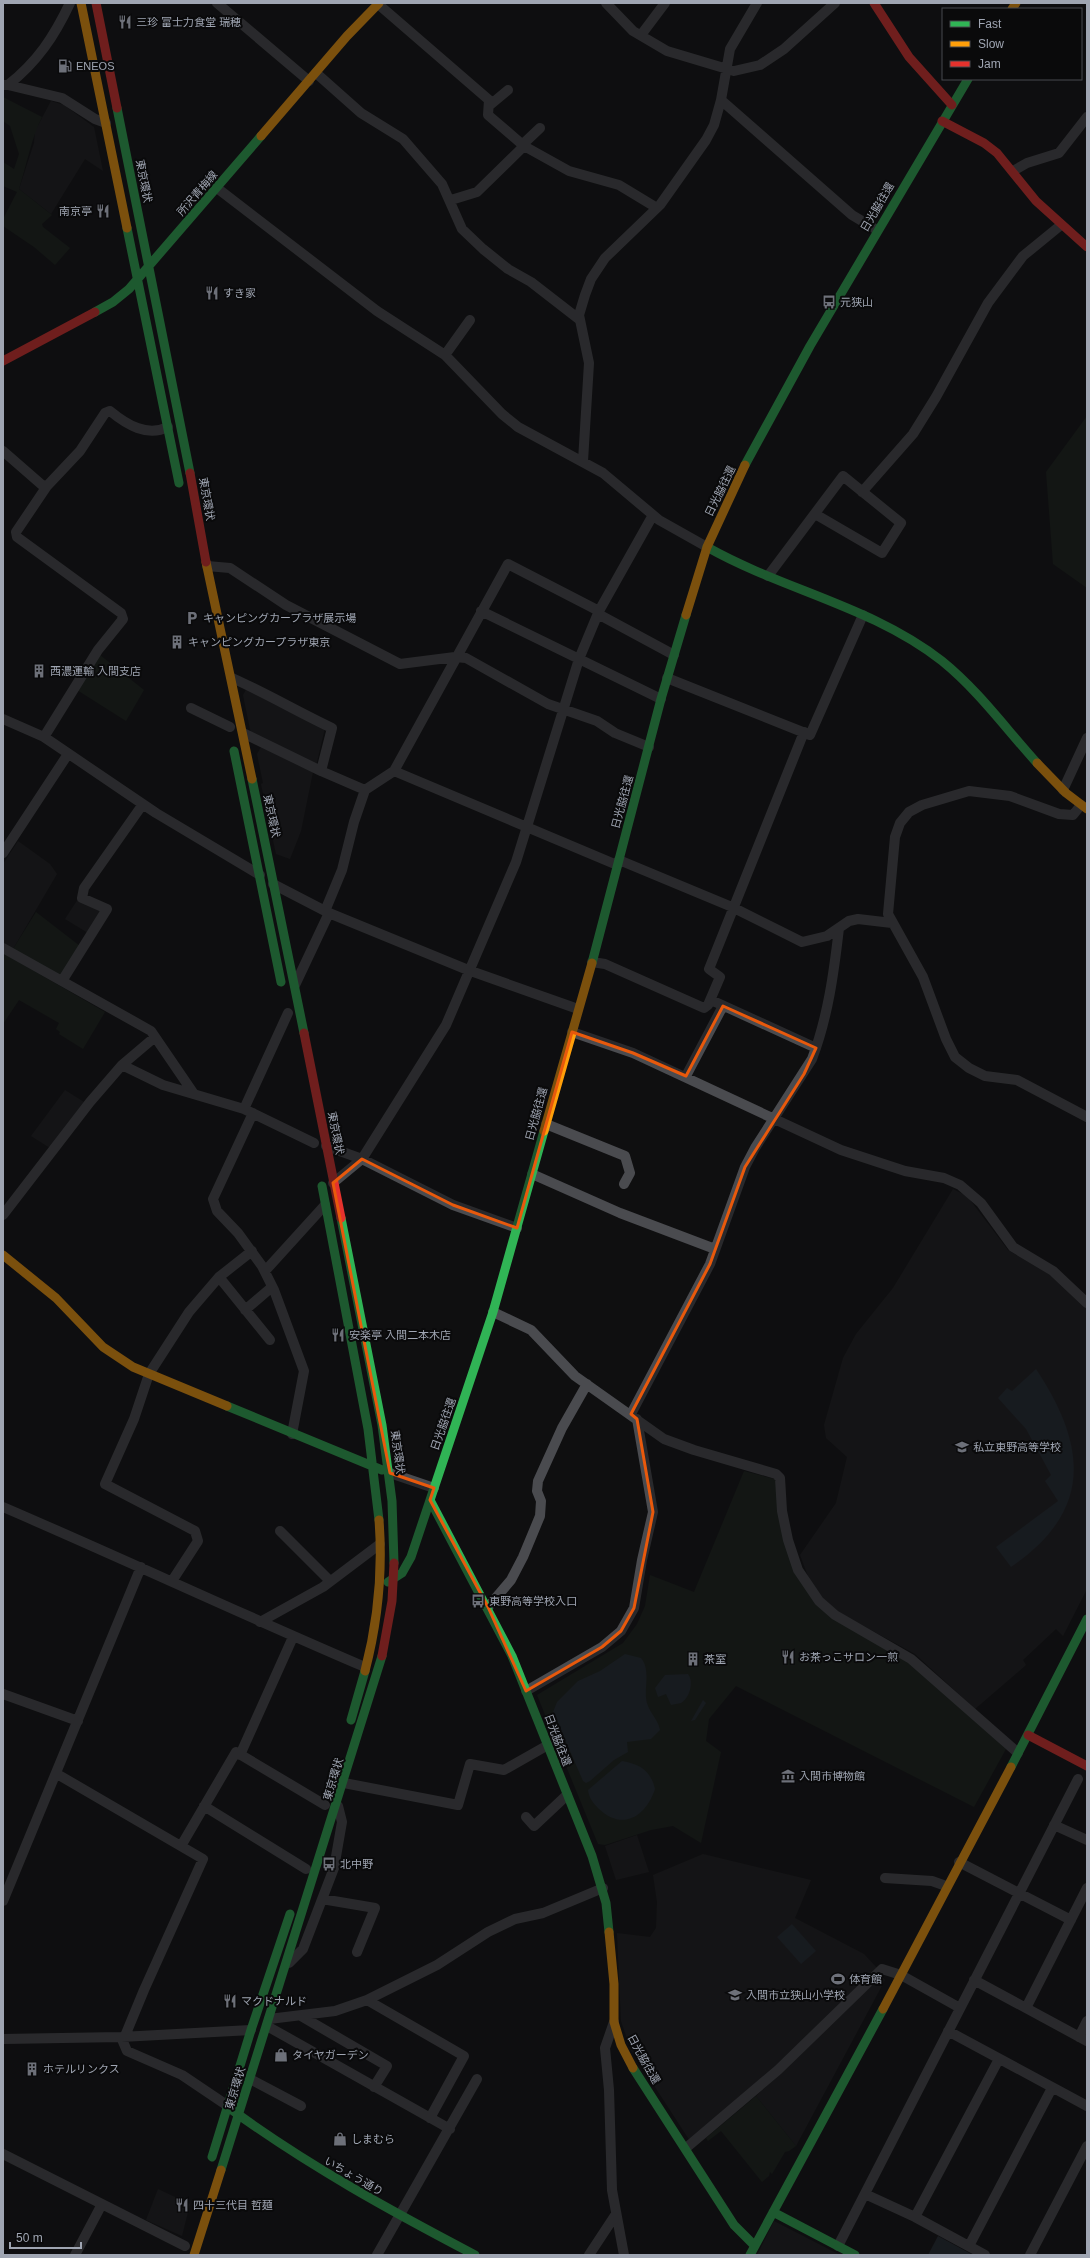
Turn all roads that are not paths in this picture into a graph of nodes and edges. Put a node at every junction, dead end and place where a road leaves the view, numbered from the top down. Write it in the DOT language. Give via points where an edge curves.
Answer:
graph roads {
  1 [pos="70,3"];
  2 [pos="81,3"];
  3 [pos="96,3"];
  4 [pos="217,3"];
  5 [pos="378,3"];
  6 [pos="606,3"];
  7 [pos="665,3"];
  8 [pos="757,3"];
  9 [pos="835,3"];
  10 [pos="874,3"];
  11 [pos="641,35"];
  12 [pos="726,69"];
  13 [pos="316,73"];
  14 [pos="967,80"];
  15 [pos="309,81"];
  16 [pos="5,85"];
  17 [pos="508,90"];
  18 [pos="721,100"];
  19 [pos="490,105"];
  20 [pos="952,105"];
  21 [pos="1087,117"];
  22 [pos="942,121"];
  23 [pos="106,123"];
  24 [pos="540,128"];
  25 [pos="523,146"];
  26 [pos="1013,171"];
  27 [pos="218,188"];
  28 [pos="451,200"];
  29 [pos="657,208"];
  30 [pos="1061,225"];
  31 [pos="877,230"];
  32 [pos="1087,247"];
  33 [pos="148,268"];
  34 [pos="137,280"];
  35 [pos="470,320"];
  36 [pos="580,320"];
  37 [pos="445,355"];
  38 [pos="3,361"];
  39 [pos="168,427"];
  40 [pos="3,451"];
  41 [pos="583,461"];
  42 [pos="47,486"];
  43 [pos="862,492"];
  44 [pos="182,494"];
  45 [pos="815,514"];
  46 [pos="654,515"];
  47 [pos="707,548"];
  48 [pos="207,566"];
  49 [pos="768,576"];
  50 [pos="481,611"];
  51 [pos="599,613"];
  52 [pos="863,615"];
  53 [pos="674,655"];
  54 [pos="455,657"];
  55 [pos="579,659"];
  56 [pos="232,678"];
  57 [pos="668,678"];
  58 [pos="661,699"];
  59 [pos="191,708"];
  60 [pos="563,710"];
  61 [pos="226,712"];
  62 [pos="3,719"];
  63 [pos="804,732"];
  64 [pos="243,734"];
  65 [pos="231,735"];
  66 [pos="44,737"];
  67 [pos="1087,738"];
  68 [pos="649,747"];
  69 [pos="68,754"];
  70 [pos="320,771"];
  71 [pos="394,771"];
  72 [pos="365,790"];
  73 [pos="1063,790"];
  74 [pos="143,804"];
  75 [pos="1084,807"];
  76 [pos="528,827"];
  77 [pos="3,853"];
  78 [pos="618,863"];
  79 [pos="258,874"];
  80 [pos="274,885"];
  81 [pos="732,907"];
  82 [pos="327,912"];
  83 [pos="892,923"];
  84 [pos="839,928"];
  85 [pos="3,948"];
  86 [pos="592,962"];
  87 [pos="468,970"];
  88 [pos="62,981"];
  89 [pos="294,986"];
  90 [pos="283,990"];
  91 [pos="711,1000"];
  92 [pos="723,1006"];
  93 [pos="287,1009"];
  94 [pos="578,1009"];
  95 [pos="291,1029"];
  96 [pos="572,1032"];
  97 [pos="155,1037"];
  98 [pos="816,1048"];
  99 [pos="122,1065"];
  100 [pos="686,1076"];
  101 [pos="194,1094"];
  102 [pos="249,1111"];
  103 [pos="1087,1117"];
  104 [pos="775,1118"];
  105 [pos="546,1124"];
  106 [pos="311,1128"];
  107 [pos="326,1146"];
  108 [pos="315,1147"];
  109 [pos="362,1159"];
  110 [pos="320,1174"];
  111 [pos="532,1174"];
  112 [pos="333,1183"];
  113 [pos="624,1184"];
  114 [pos="325,1205"];
  115 [pos="3,1215"];
  116 [pos="517,1228"];
  117 [pos="715,1249"];
  118 [pos="252,1251"];
  119 [pos="3,1255"];
  120 [pos="265,1271"];
  121 [pos="219,1277"];
  122 [pos="272,1287"];
  123 [pos="1087,1303"];
  124 [pos="245,1310"];
  125 [pos="493,1312"];
  126 [pos="270,1340"];
  127 [pos="149,1374"];
  128 [pos="587,1384"];
  129 [pos="634,1417"];
  130 [pos="292,1434"];
  131 [pos="374,1468"];
  132 [pos="390,1473"];
  133 [pos="434,1488"];
  134 [pos="430,1500"];
  135 [pos="3,1507"];
  136 [pos="280,1531"];
  137 [pos="380,1544"];
  138 [pos="141,1567"];
  139 [pos="394,1579"];
  140 [pos="172,1581"];
  141 [pos="330,1581"];
  142 [pos="380,1584"];
  143 [pos="488,1607"];
  144 [pos="1087,1619"];
  145 [pos="260,1622"];
  146 [pos="293,1637"];
  147 [pos="365,1667"];
  148 [pos="526,1691"];
  149 [pos="3,1694"];
  150 [pos="78,1721"];
  151 [pos="348,1731"];
  152 [pos="1028,1735"];
  153 [pos="548,1745"];
  154 [pos="1018,1753"];
  155 [pos="240,1755"];
  156 [pos="1087,1766"];
  157 [pos="57,1774"];
  158 [pos="1078,1779"];
  159 [pos="344,1783"];
  160 [pos="567,1795"];
  161 [pos="338,1804"];
  162 [pos="325,1805"];
  163 [pos="204,1806"];
  164 [pos="526,1817"];
  165 [pos="1054,1825"];
  166 [pos="318,1826"];
  167 [pos="1087,1840"];
  168 [pos="181,1846"];
  169 [pos="959,1862"];
  170 [pos="306,1869"];
  171 [pos="885,1878"];
  172 [pos="946,1886"];
  173 [pos="603,1888"];
  174 [pos="1087,1888"];
  175 [pos="1019,1893"];
  176 [pos="322,1898"];
  177 [pos="3,1900"];
  178 [pos="1071,1920"];
  179 [pos="357,1952"];
  180 [pos="287,1964"];
  181 [pos="901,1975"];
  182 [pos="974,1980"];
  183 [pos="367,2000"];
  184 [pos="960,2008"];
  185 [pos="1026,2008"];
  186 [pos="301,2016"];
  187 [pos="1087,2021"];
  188 [pos="614,2022"];
  189 [pos="268,2023"];
  190 [pos="251,2030"];
  191 [pos="948,2031"];
  192 [pos="123,2036"];
  193 [pos="3,2039"];
  194 [pos="1083,2039"];
  195 [pos="999,2059"];
  196 [pos="250,2079"];
  197 [pos="477,2079"];
  198 [pos="374,2087"];
  199 [pos="1052,2088"];
  200 [pos="228,2106"];
  201 [pos="301,2106"];
  202 [pos="1087,2106"];
  203 [pos="239,2115"];
  204 [pos="430,2118"];
  205 [pos="450,2129"];
  206 [pos="1087,2146"];
  207 [pos="686,2148"];
  208 [pos="3,2154"];
  209 [pos="210,2164"];
  210 [pos="865,2194"];
  211 [pos="102,2204"];
  212 [pos="773,2212"];
  213 [pos="616,2214"];
  214 [pos="400,2216"];
  215 [pos="915,2217"];
  216 [pos="185,2246"];
  217 [pos="755,2246"];
  218 [pos="838,2246"];
  219 [pos="968,2246"];
  220 [pos="76,2255"];
  221 [pos="194,2255"];
  222 [pos="377,2255"];
  223 [pos="475,2255"];
  224 [pos="589,2255"];
  225 [pos="624,2255"];
  226 [pos="750,2255"];
  227 [pos="855,2255"];
  228 [pos="985,2255"];
  229 [pos="1030,2255"];
  1 -- 16 [label="street" via="36,60"];
  2 -- 23 [label="main road"];
  3 -- 33 [label="main road, 東京環状"];
  4 -- 15 [label="street"];
  5 -- 13 [label="main road, 所沢青梅線"];
  5 -- 19 [label="street" via="489,100"];
  6 -- 11 [label="street" via="633,31"];
  7 -- 11 [label="street"];
  8 -- 12 [label="street" via="734,39"];
  9 -- 12 [label="street" via="784,49 760,65 734,72"];
  10 -- 20 [label="main road" via="916,66"];
  11 -- 12 [label="street" via="667,51"];
  12 -- 18 [label="street"];
  13 -- 15 [label="main road, 所沢青梅線"];
  13 -- 28 [label="street" via="361,113 404,139 442,184"];
  14 -- 20 [label="main road, 日光脇往還"];
  15 -- 27 [label="main road, 所沢青梅線"];
  16 -- 23 [label="street" via="62,98"];
  17 -- 19 [label="street"];
  18 -- 29 [label="street" via="714,125 706,140"];
  18 -- 31 [label="street" via="852,215"];
  19 -- 25 [label="street" via="488,115"];
  20 -- 22 [label="main road, 日光脇往還"];
  21 -- 26 [label="street" via="1059,153 1027,163"];
  22 -- 26 [label="main road" via="984,143"];
  22 -- 31 [label="main road, 日光脇往還"];
  23 -- 34 [label="main road"];
  24 -- 25 [label="street"];
  25 -- 28 [label="street" via="477,192"];
  25 -- 29 [label="street" via="569,171 619,185"];
  26 -- 30 [label="main road" via="1036,201"];
  27 -- 33 [label="main road, 所沢青梅線"];
  27 -- 37 [label="street" via="377,311"];
  28 -- 36 [label="street" via="462,229 483,249"];
  29 -- 36 [label="street" via="605,258 591,280 580,308"];
  30 -- 32 [label="main road"];
  30 -- 43 [label="street" via="1023,256 992,297 913,434"];
  31 -- 47 [label="main road, 日光脇往還" via="735,484"];
  33 -- 34 [label="main road, 所沢青梅線"];
  33 -- 48 [label="main road, 東京環状" via="181,424"];
  34 -- 38 [label="main road, 所沢青梅線" via="113,302"];
  34 -- 39 [label="main road"];
  35 -- 37 [label="street"];
  36 -- 41 [label="street" via="589,363"];
  37 -- 41 [label="street" via="518,427"];
  39 -- 42 [label="street" via="159,431 148,431 136,428 110,411 105,413 80,451"];
  39 -- 44 [label="main road"];
  40 -- 42 [label="street" via="42,485"];
  41 -- 46 [label="street" via="603,473"];
  42 -- 66 [label="street" via="16,532 17,537 121,613 123,619 98,650"];
  43 -- 45 [label="street" via="843,476"];
  43 -- 45 [label="street" via="901,523 882,553"];
  45 -- 49 [label="street"];
  46 -- 47 [label="street"];
  46 -- 51 [label="street"];
  47 -- 49 [label="main road"];
  47 -- 53 [label="main road, 日光脇往還"];
  48 -- 54 [label="street" via="230,568 286,605 400,664"];
  48 -- 56 [label="main road, 東京環状"];
  49 -- 52 [label="main road"];
  50 -- 51 [label="street" via="508,564"];
  50 -- 54 [label="street"];
  50 -- 55 [label="street"];
  51 -- 53 [label="street"];
  51 -- 55 [label="street"];
  52 -- 63 [label="street" via="810,735"];
  52 -- 73 [label="main road" via="912,641 958,675 994,712 1031,758"];
  53 -- 57 [label="main road, 日光脇往還"];
  54 -- 60 [label="street" via="466,658"];
  54 -- 71 [label="street"];
  55 -- 58 [label="street"];
  55 -- 60 [label="street"];
  56 -- 64 [label="main road, 東京環状"];
  56 -- 70 [label="street" via="332,728"];
  57 -- 58 [label="main road, 日光脇往還"];
  57 -- 63 [label="street"];
  58 -- 68 [label="main road, 日光脇往還"];
  59 -- 65 [label="street"];
  60 -- 68 [label="street" via="598,721 615,733"];
  60 -- 76 [label="street"];
  61 -- 65 [label="main road"];
  62 -- 66 [label="street"];
  63 -- 81 [label="street"];
  64 -- 70 [label="street"];
  64 -- 80 [label="main road, 東京環状"];
  65 -- 79 [label="main road"];
  66 -- 69 [label="street"];
  67 -- 73 [label="street"];
  68 -- 78 [label="main road, 日光脇往還"];
  69 -- 74 [label="street"];
  69 -- 77 [label="street"];
  70 -- 72 [label="street"];
  71 -- 72 [label="street"];
  71 -- 76 [label="street"];
  72 -- 82 [label="street"];
  73 -- 75 [label="main road"];
  74 -- 79 [label="street"];
  74 -- 88 [label="street" via="84,888 82,898 107,909"];
  75 -- 83 [label="street" via="1073,815 1059,814 1010,796 969,792 922,805 909,812 900,823 895,837 888,914"];
  76 -- 78 [label="street"];
  76 -- 87 [label="street" via="516,862"];
  78 -- 81 [label="street"];
  78 -- 86 [label="main road, 日光脇往還"];
  79 -- 80 [label="street"];
  79 -- 90 [label="main road"];
  80 -- 82 [label="street"];
  80 -- 89 [label="main road, 東京環状"];
  81 -- 84 [label="street" via="802,942 827,936"];
  81 -- 91 [label="street" via="708,969 720,977"];
  82 -- 87 [label="street"];
  82 -- 89 [label="street"];
  83 -- 84 [label="street" via="858,919 849,921"];
  83 -- 103 [label="street" via="923,977 955,1056 969,1068 985,1076 1017,1080"];
  84 -- 98 [label="street" via="833,976"];
  85 -- 88 [label="street"];
  86 -- 91 [label="street" via="605,964 704,1008"];
  86 -- 94 [label="main road, 日光脇往還"];
  87 -- 94 [label="street"];
  87 -- 109 [label="street" via="446,1025"];
  88 -- 97 [label="street" via="151,1031"];
  89 -- 107 [label="main road, 東京環状"];
  91 -- 92 [label="street"];
  92 -- 98 [label="street"];
  92 -- 100 [label="street"];
  93 -- 95 [label="main road"];
  93 -- 102 [label="street"];
  94 -- 96 [label="main road, 日光脇往還"];
  96 -- 100 [label="street" via="633,1053"];
  96 -- 105 [label="main road, 日光脇往還"];
  97 -- 99 [label="street"];
  97 -- 101 [label="street"];
  98 -- 104 [label="street" via="804,1074"];
  99 -- 101 [label="street" via="163,1085"];
  99 -- 115 [label="street" via="90,1102"];
  100 -- 104 [label="street"];
  101 -- 102 [label="street"];
  102 -- 108 [label="street"];
  102 -- 118 [label="street" via="213,1199 217,1211"];
  104 -- 117 [label="street" via="745,1167"];
  104 -- 123 [label="street" via="841,1150 905,1171 944,1178 960,1185 981,1203 1013,1247 1053,1271"];
  105 -- 111 [label="main road, 日光脇往還"];
  105 -- 113 [label="street" via="625,1156 630,1173"];
  106 -- 108 [label="main road, 東京環状"];
  107 -- 109 [label="street"];
  107 -- 112 [label="main road, 東京環状"];
  109 -- 112 [label="street"];
  109 -- 116 [label="street" via="453,1205"];
  110 -- 114 [label="main road"];
  111 -- 116 [label="main road, 日光脇往還"];
  111 -- 117 [label="street" via="620,1213"];
  112 -- 132 [label="main road, 東京環状"];
  114 -- 120 [label="street"];
  114 -- 131 [label="main road"];
  116 -- 125 [label="main road, 日光脇往還"];
  117 -- 129 [label="street"];
  118 -- 120 [label="street"];
  118 -- 121 [label="street"];
  119 -- 127 [label="main road" via="56,1298 103,1347 133,1367"];
  120 -- 122 [label="street"];
  121 -- 124 [label="street"];
  121 -- 127 [label="street" via="189,1312"];
  122 -- 124 [label="street"];
  122 -- 130 [label="street" via="304,1371"];
  124 -- 126 [label="street"];
  125 -- 128 [label="street" via="530,1330 566,1368"];
  125 -- 133 [label="main road, 日光脇往還"];
  127 -- 130 [label="main road"];
  127 -- 140 [label="street" via="134,1419 105,1484 195,1531 198,1541"];
  128 -- 129 [label="street"];
  128 -- 143 [label="street" via="562,1428 538,1481 540,1516 523,1557 511,1580"];
  129 -- 148 [label="street" via="654,1512 634,1608 621,1630 602,1647"];
  129 -- 154 [label="street" via="664,1439 776,1474 780,1478 782,1511 788,1540 798,1570 819,1602 835,1615 911,1659"];
  130 -- 131 [label="main road"];
  131 -- 132 [label="main road"];
  131 -- 137 [label="main road"];
  132 -- 133 [label="street"];
  132 -- 139 [label="main road, 東京環状"];
  133 -- 134 [label="main road, 日光脇往還"];
  134 -- 139 [label="main road" via="411,1557 402,1572"];
  134 -- 143 [label="main road, 日光脇往還"];
  135 -- 138 [label="street"];
  136 -- 141 [label="street"];
  137 -- 141 [label="street"];
  137 -- 142 [label="main road"];
  138 -- 140 [label="street"];
  138 -- 150 [label="street"];
  139 -- 142 [label="main road"];
  139 -- 159 [label="main road, 東京環状" via="378,1672"];
  140 -- 145 [label="street"];
  141 -- 145 [label="street"];
  142 -- 147 [label="main road"];
  143 -- 148 [label="main road, 日光脇往還"];
  144 -- 152 [label="main road"];
  145 -- 146 [label="street"];
  146 -- 147 [label="street"];
  146 -- 155 [label="street"];
  147 -- 151 [label="main road"];
  148 -- 153 [label="main road, 日光脇往還"];
  149 -- 150 [label="street"];
  150 -- 157 [label="street"];
  152 -- 154 [label="main road"];
  152 -- 156 [label="main road"];
  153 -- 159 [label="street" via="504,1770 470,1764 458,1805"];
  153 -- 160 [label="main road, 日光脇往還"];
  154 -- 169 [label="main road"];
  155 -- 162 [label="street"];
  155 -- 163 [label="street" via="236,1752"];
  157 -- 168 [label="street"];
  157 -- 177 [label="street"];
  158 -- 165 [label="street"];
  159 -- 161 [label="main road, 東京環状"];
  160 -- 164 [label="street" via="534,1826"];
  160 -- 173 [label="main road, 日光脇往還"];
  161 -- 176 [label="street" via="342,1822 334,1868"];
  161 -- 180 [label="main road, 東京環状"];
  163 -- 168 [label="street"];
  163 -- 170 [label="street"];
  165 -- 167 [label="street"];
  165 -- 175 [label="street"];
  166 -- 170 [label="main road, 東京環状"];
  168 -- 192 [label="street" via="203,1859"];
  169 -- 172 [label="main road"];
  169 -- 175 [label="street"];
  170 -- 190 [label="main road, 東京環状"];
  171 -- 172 [label="street" via="932,1881"];
  172 -- 181 [label="main road"];
  173 -- 183 [label="street" via="543,1913 515,1919 488,1932 437,1966"];
  173 -- 188 [label="main road, 日光脇往還" via="609,1927"];
  174 -- 178 [label="street"];
  175 -- 178 [label="street"];
  175 -- 182 [label="street"];
  176 -- 179 [label="street" via="375,1908"];
  176 -- 180 [label="street" via="303,1949"];
  178 -- 185 [label="street"];
  180 -- 189 [label="main road, 東京環状"];
  181 -- 184 [label="street"];
  181 -- 207 [label="street" via="882,1969 778,2070"];
  181 -- 212 [label="main road"];
  182 -- 184 [label="street"];
  182 -- 185 [label="street"];
  183 -- 186 [label="street" via="335,2011"];
  183 -- 204 [label="street" via="464,2056"];
  184 -- 191 [label="street"];
  185 -- 194 [label="street"];
  186 -- 189 [label="street"];
  186 -- 198 [label="street" via="387,2066"];
  187 -- 194 [label="street"];
  188 -- 207 [label="main road, 日光脇往還" via="631,2065"];
  188 -- 213 [label="street" via="605,2048 612,2190"];
  189 -- 196 [label="main road, 東京環状"];
  189 -- 198 [label="street"];
  190 -- 192 [label="street"];
  190 -- 200 [label="main road, 東京環状"];
  191 -- 195 [label="street"];
  191 -- 210 [label="street"];
  192 -- 193 [label="street"];
  192 -- 200 [label="street" via="126,2051 182,2075"];
  195 -- 199 [label="street"];
  195 -- 215 [label="street"];
  196 -- 201 [label="street"];
  196 -- 203 [label="main road, 東京環状"];
  197 -- 205 [label="street"];
  198 -- 204 [label="street"];
  199 -- 202 [label="street"];
  199 -- 219 [label="street"];
  200 -- 203 [label="main road, いちょう通り"];
  200 -- 209 [label="main road, 東京環状"];
  203 -- 214 [label="main road, いちょう通り" via="328,2176"];
  203 -- 221 [label="main road, 東京環状"];
  204 -- 205 [label="street"];
  205 -- 214 [label="street"];
  206 -- 229 [label="street"];
  207 -- 217 [label="main road, 日光脇往還" via="734,2225"];
  208 -- 211 [label="street"];
  210 -- 215 [label="street"];
  210 -- 218 [label="street"];
  211 -- 216 [label="street"];
  211 -- 220 [label="street"];
  212 -- 217 [label="main road"];
  212 -- 218 [label="main road"];
  213 -- 224 [label="street"];
  213 -- 225 [label="street"];
  214 -- 222 [label="street"];
  214 -- 223 [label="main road, いちょう通り"];
  215 -- 219 [label="street"];
  217 -- 226 [label="main road"];
  218 -- 227 [label="main road"];
  219 -- 228 [label="street"];
}
